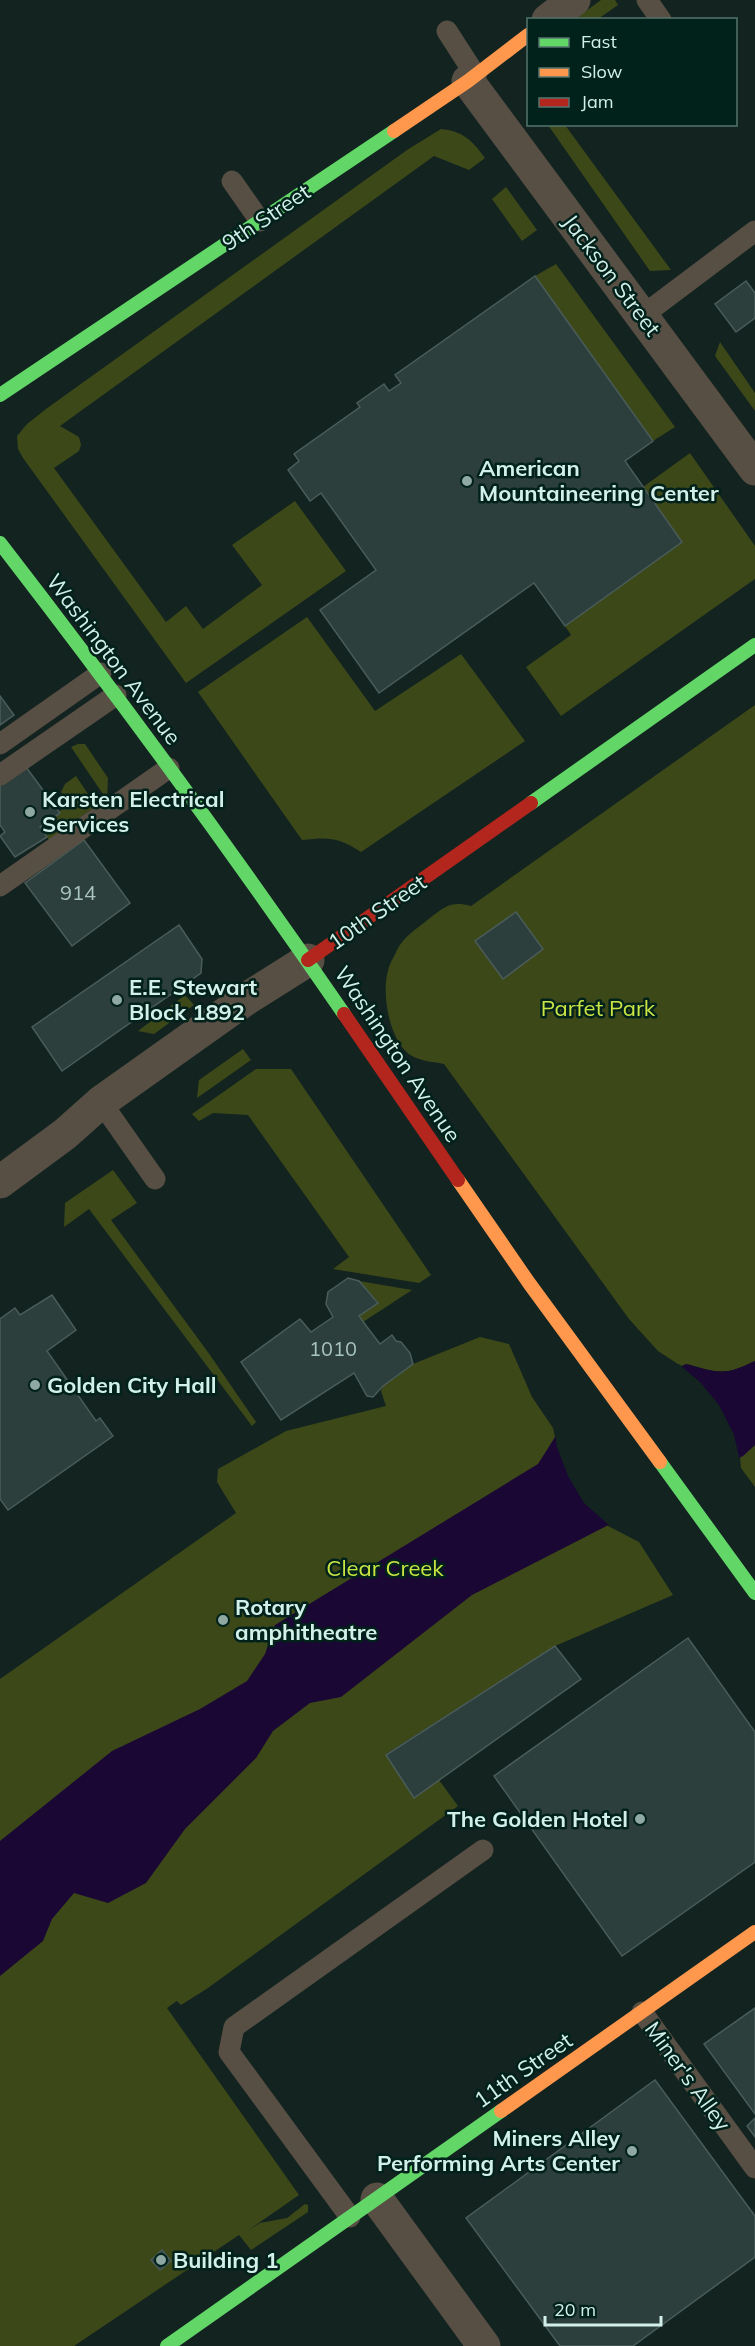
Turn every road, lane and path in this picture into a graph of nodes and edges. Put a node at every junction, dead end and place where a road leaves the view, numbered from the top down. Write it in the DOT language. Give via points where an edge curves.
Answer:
graph roads {
  1 [pos="574,0"];
  2 [pos="648,0"];
  3 [pos="551,18"];
  4 [pos="660,18"];
  5 [pos="447,31"];
  6 [pos="527,36"];
  7 [pos="472,79"];
  8 [pos="232,181"];
  9 [pos="260,221"];
  10 [pos="755,231"];
  11 [pos="642,316"];
  12 [pos="0,395"];
  13 [pos="755,469"];
  14 [pos="0,543"];
  15 [pos="755,645"];
  16 [pos="101,673"];
  17 [pos="116,695"];
  18 [pos="0,744"];
  19 [pos="169,768"];
  20 [pos="0,775"];
  21 [pos="0,886"];
  22 [pos="308,960"];
  23 [pos="101,1102"];
  24 [pos="155,1179"];
  25 [pos="0,1182"];
  26 [pos="755,1593"];
  27 [pos="483,1850"];
  28 [pos="755,1932"];
  29 [pos="642,2012"];
  30 [pos="755,2168"];
  31 [pos="377,2199"];
  32 [pos="350,2217"];
  33 [pos="167,2346"];
  34 [pos="484,2346"];
  1 -- 3 [label="street"];
  2 -- 4 [label="lane"];
  5 -- 7 [label="lane"];
  6 -- 7 [label="street, 9th Street"];
  7 -- 9 [label="street, 9th Street"];
  7 -- 11 [label="street, Jackson Street"];
  8 -- 9 [label="lane"];
  9 -- 12 [label="street, 9th Street"];
  10 -- 11 [label="lane"];
  11 -- 13 [label="street, Jackson Street"];
  14 -- 16 [label="street, Washington Avenue"];
  15 -- 22 [label="street, 10th Street"];
  16 -- 17 [label="street, Washington Avenue"];
  16 -- 18 [label="lane"];
  17 -- 19 [label="street, Washington Avenue"];
  17 -- 20 [label="lane"];
  19 -- 21 [label="lane"];
  19 -- 22 [label="street, Washington Avenue"];
  22 -- 23 [label="street, 10th Street"];
  22 -- 26 [label="street, Washington Avenue" via="529,1283"];
  23 -- 24 [label="lane"];
  23 -- 25 [label="street, 10th Street"];
  27 -- 32 [label="lane" via="234,2027 229,2052"];
  28 -- 29 [label="street, 11th Street"];
  29 -- 30 [label="lane, Miner's Alley"];
  29 -- 31 [label="street, 11th Street"];
  31 -- 32 [label="street, 11th Street"];
  31 -- 34 [label="street"];
  32 -- 33 [label="street, 11th Street"];
}
